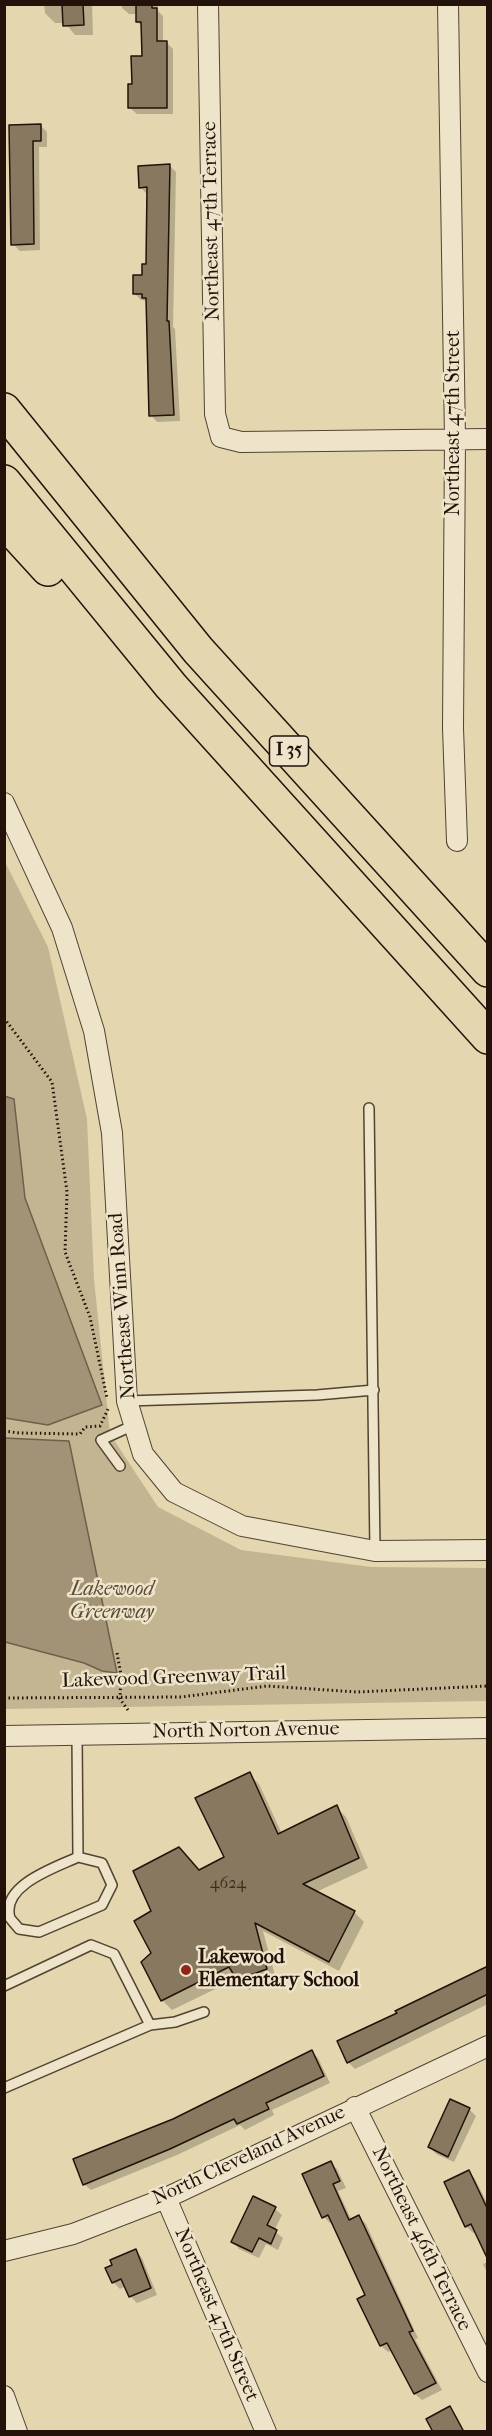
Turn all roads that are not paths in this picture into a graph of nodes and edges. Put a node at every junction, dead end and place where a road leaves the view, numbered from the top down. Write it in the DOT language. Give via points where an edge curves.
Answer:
graph roads {
  1 [pos="208,4"];
  2 [pos="448,4"];
  3 [pos="4,410"];
  4 [pos="455,439"];
  5 [pos="488,439"];
  6 [pos="4,482"];
  7 [pos="4,521"];
  8 [pos="171,686"];
  9 [pos="4,803"];
  10 [pos="457,841"];
  11 [pos="488,970"];
  12 [pos="488,1037"];
  13 [pos="369,1108"];
  14 [pos="374,1390"];
  15 [pos="127,1401"];
  16 [pos="134,1425"];
  17 [pos="120,1466"];
  18 [pos="488,1550"];
  19 [pos="375,1551"];
  20 [pos="488,1728"];
  21 [pos="77,1735"];
  22 [pos="4,1736"];
  23 [pos="78,1857"];
  24 [pos="4,1986"];
  25 [pos="204,2012"];
  26 [pos="150,2025"];
  27 [pos="488,2046"];
  28 [pos="4,2088"];
  29 [pos="355,2107"];
  30 [pos="166,2198"];
  31 [pos="4,2251"];
  32 [pos="488,2372"];
  33 [pos="4,2396"];
  34 [pos="16,2432"];
  35 [pos="266,2432"];
  1 -- 4 [label="street, Northeast 47th Terrace" via="215,414 221,437 242,442"];
  2 -- 4 [label="street, Northeast 47th Street"];
  3 -- 11 [label="highway, I 35" via="198,650"];
  4 -- 5 [label="street"];
  4 -- 10 [label="street, Northeast 47th Street" via="453,728"];
  6 -- 8 [label="highway, I 35"];
  7 -- 8 [label="highway" via="113,641"];
  8 -- 12 [label="highway, I 35"];
  9 -- 15 [label="street, Northeast Winn Road" via="62,928 94,1030 112,1133"];
  13 -- 14 [label="lane"];
  14 -- 15 [label="lane"];
  14 -- 19 [label="lane"];
  15 -- 16 [label="street, Northeast Winn Road"];
  16 -- 17 [label="lane" via="101,1440"];
  16 -- 19 [label="street, Northeast Winn Road" via="142,1454 174,1492 242,1526"];
  18 -- 19 [label="street, Northeast Winn Road"];
  20 -- 21 [label="street, North Norton Avenue"];
  21 -- 22 [label="street, North Norton Avenue"];
  21 -- 23 [label="lane"];
  23 -- 23 [label="lane" via="21,1885 9,1902 10,1918 19,1929 39,1932 102,1905 112,1885 102,1863"];
  24 -- 26 [label="lane" via="91,1945 114,1954"];
  25 -- 26 [label="lane"];
  26 -- 28 [label="lane"];
  27 -- 29 [label="street, North Cleveland Avenue"];
  29 -- 30 [label="street, North Cleveland Avenue"];
  29 -- 32 [label="street, Northeast 46th Terrace"];
  30 -- 31 [label="street, North Cleveland Avenue" via="73,2234"];
  30 -- 35 [label="street, Northeast 47th Street"];
  33 -- 34 [label="street"];
}
